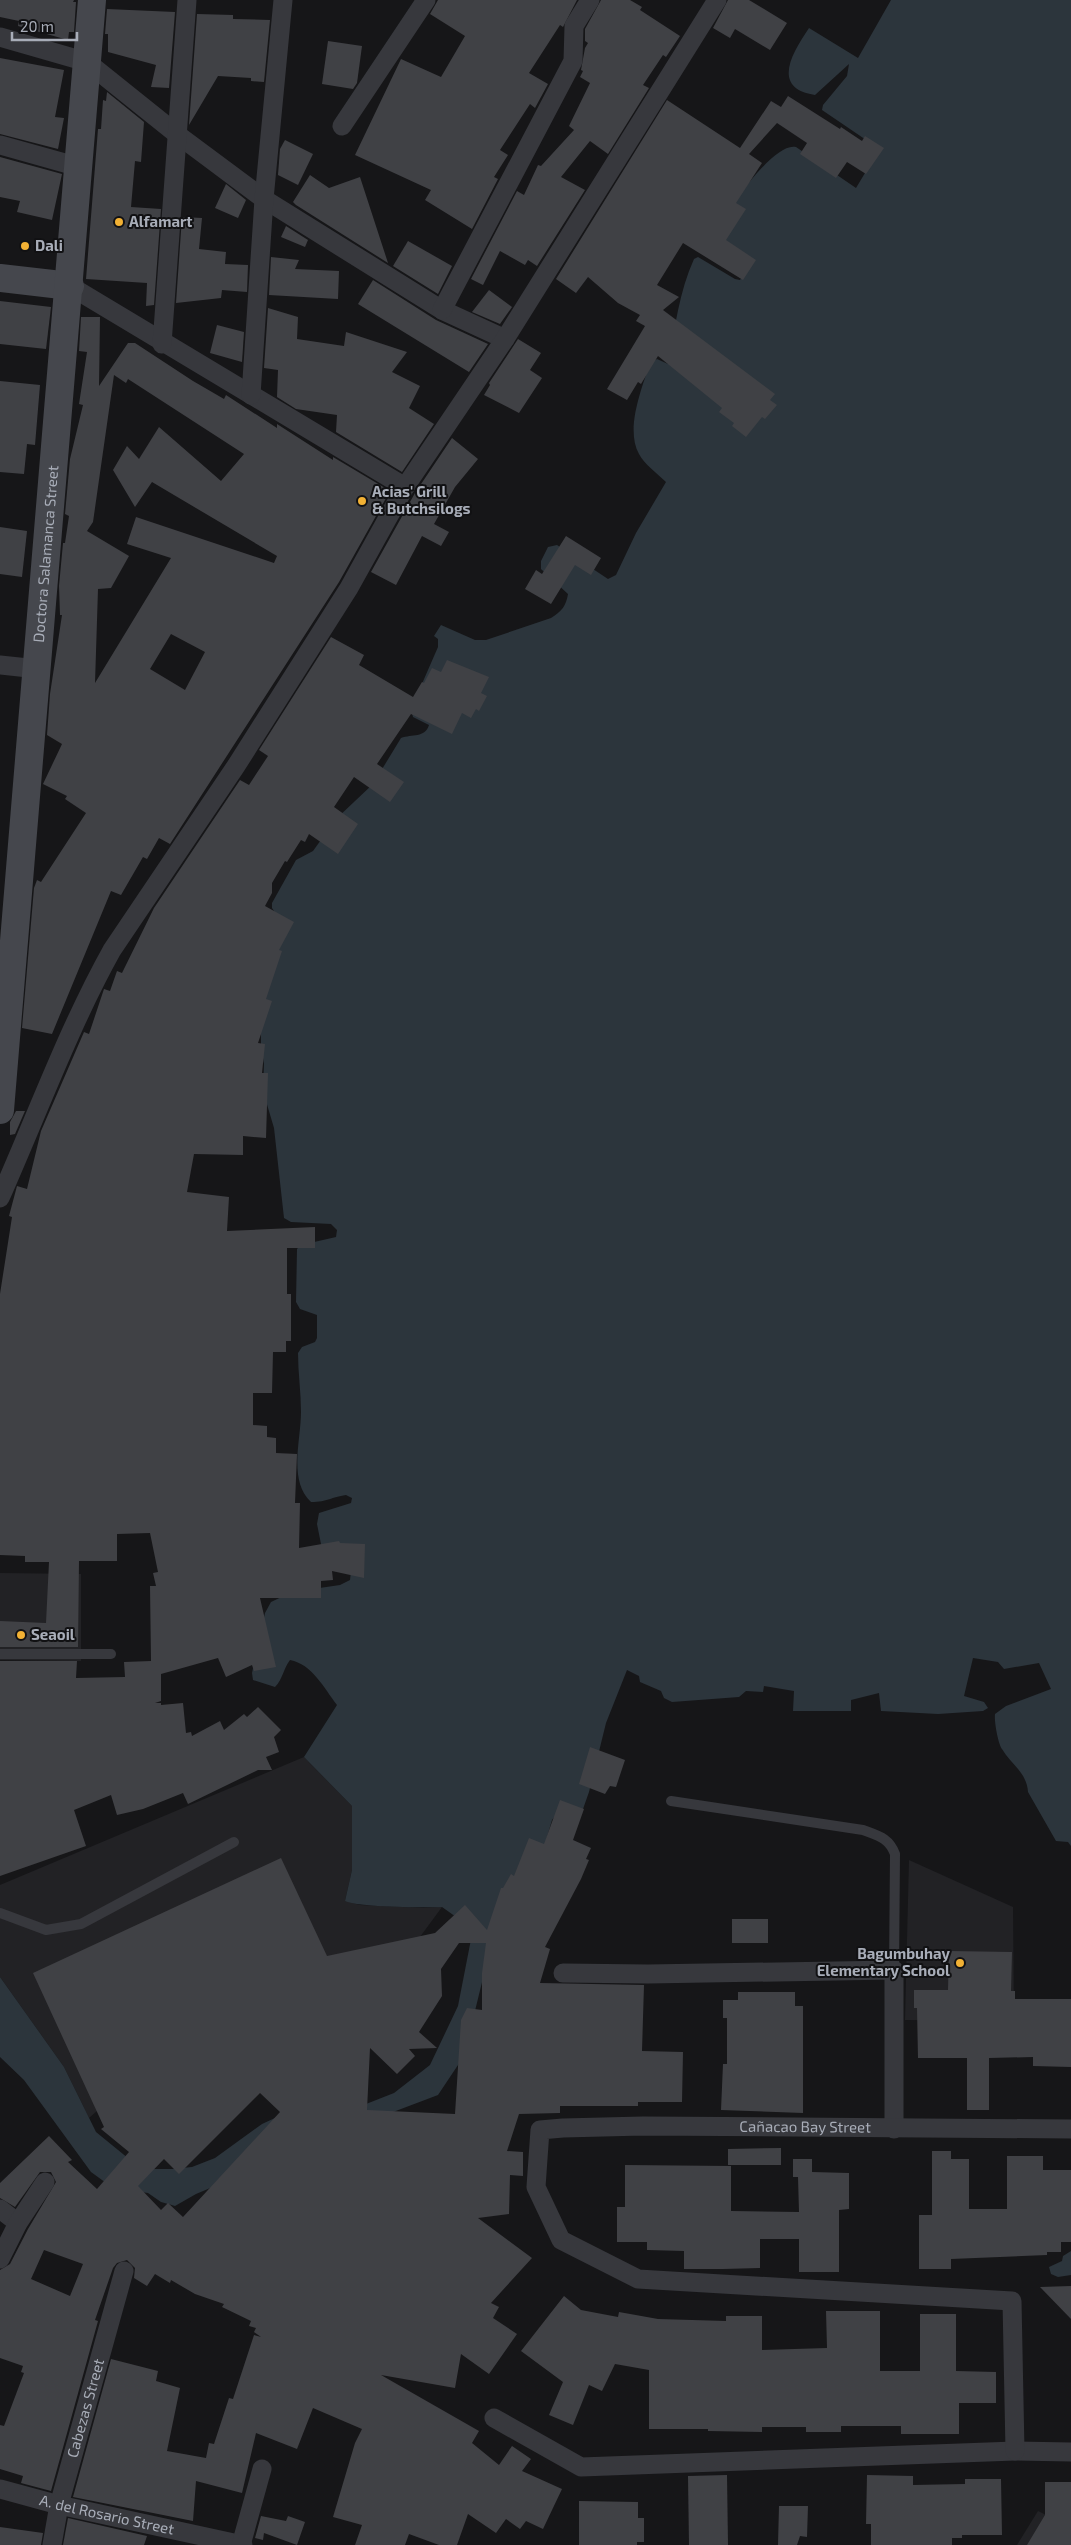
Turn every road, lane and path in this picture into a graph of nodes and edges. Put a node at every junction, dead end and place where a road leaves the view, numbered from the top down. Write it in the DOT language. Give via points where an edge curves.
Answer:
graph roads {
  1 [pos="92,0"];
  2 [pos="187,0"];
  3 [pos="283,0"];
  4 [pos="426,0"];
  5 [pos="590,0"];
  6 [pos="717,0"];
  7 [pos="0,37"];
  8 [pos="87,62"];
  9 [pos="342,126"];
  10 [pos="178,135"];
  11 [pos="0,145"];
  12 [pos="79,167"];
  13 [pos="264,199"];
  14 [pos="0,278"];
  15 [pos="70,286"];
  16 [pos="442,310"];
  17 [pos="505,339"];
  18 [pos="162,344"];
  19 [pos="251,395"];
  20 [pos="405,487"];
  21 [pos="0,665"];
  22 [pos="38,669"];
  23 [pos="4,1017"];
  24 [pos="0,1110"];
  25 [pos="0,1198"];
  26 [pos="0,1654"];
  27 [pos="111,1654"];
  28 [pos="671,1801"];
  29 [pos="234,1842"];
  30 [pos="0,1913"];
  31 [pos="894,1970"];
  32 [pos="563,1973"];
  33 [pos="1071,2128"];
  34 [pos="894,2129"];
  35 [pos="45,2182"];
  36 [pos="0,2209"];
  37 [pos="18,2223"];
  38 [pos="0,2259"];
  39 [pos="124,2271"];
  40 [pos="494,2418"];
  41 [pos="1015,2451"];
  42 [pos="1071,2452"];
  43 [pos="262,2469"];
  44 [pos="0,2489"];
  45 [pos="59,2505"];
  46 [pos="52,2545"];
  47 [pos="241,2545"];
  1 -- 8 [label="main road, Doctora Salamanca Street"];
  2 -- 10 [label="street"];
  3 -- 13 [label="street"];
  4 -- 9 [label="street"];
  5 -- 16 [label="street" via="574,26 573,61"];
  6 -- 17 [label="street"];
  7 -- 8 [label="street"];
  8 -- 10 [label="street"];
  8 -- 12 [label="main road, Doctora Salamanca Street"];
  10 -- 13 [label="street"];
  10 -- 18 [label="street"];
  11 -- 12 [label="street"];
  12 -- 15 [label="main road, Doctora Salamanca Street"];
  13 -- 16 [label="street"];
  13 -- 19 [label="street"];
  14 -- 15 [label="main road"];
  15 -- 18 [label="street"];
  15 -- 22 [label="main road, Doctora Salamanca Street"];
  16 -- 17 [label="street"];
  17 -- 20 [label="street"];
  18 -- 19 [label="street"];
  19 -- 20 [label="street"];
  20 -- 25 [label="street" via="349,588 236,766 112,950 52,1075"];
  21 -- 22 [label="street"];
  22 -- 23 [label="main road, Doctora Salamanca Street"];
  23 -- 24 [label="main road, Doctora Salamanca Street"];
  26 -- 27 [label="lane"];
  28 -- 31 [label="lane" via="863,1830 883,1837 895,1854"];
  29 -- 30 [label="lane" via="81,1924 46,1930"];
  31 -- 32 [label="street"];
  31 -- 34 [label="street"];
  33 -- 34 [label="street, Cañacao Bay Street"];
  34 -- 41 [label="street, Cañacao Bay Street" via="643,2126 540,2130 536,2187 561,2240 638,2279 1012,2301"];
  35 -- 37 [label="street"];
  36 -- 37 [label="street"];
  37 -- 38 [label="street"];
  39 -- 45 [label="street, Cabezas Street"];
  40 -- 41 [label="street" via="581,2467"];
  41 -- 42 [label="street"];
  43 -- 47 [label="street"];
  44 -- 45 [label="street, A. del Rosario Street"];
  45 -- 46 [label="street, Cabezas Street"];
  45 -- 47 [label="street, A. del Rosario Street"];
}
